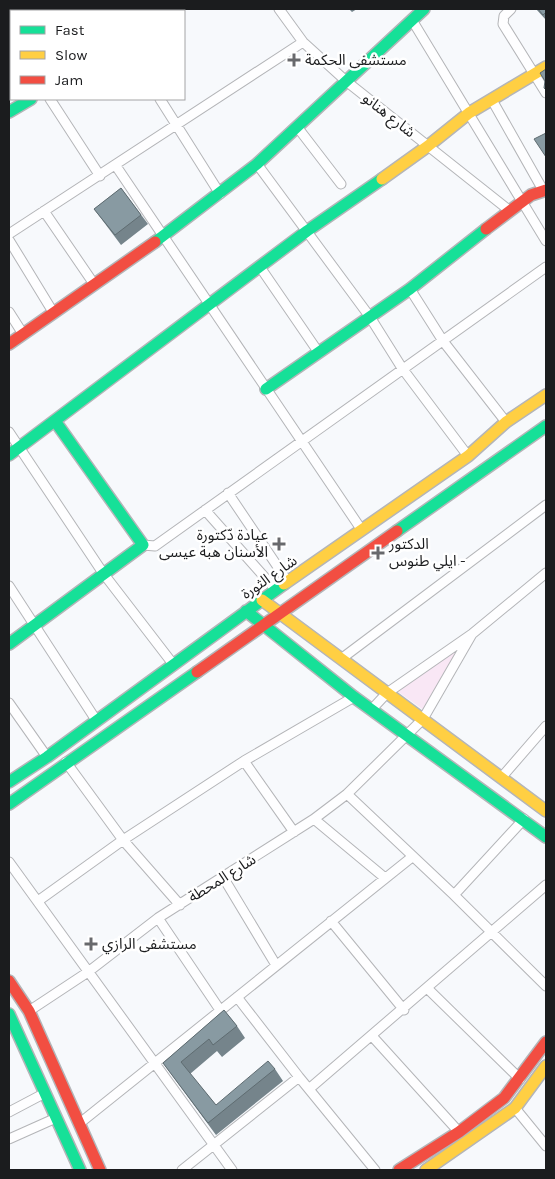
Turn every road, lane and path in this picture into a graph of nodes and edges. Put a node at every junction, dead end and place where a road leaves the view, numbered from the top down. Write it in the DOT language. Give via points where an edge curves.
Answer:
graph roads {
  1 [pos="279,9"];
  2 [pos="424,9"];
  3 [pos="511,9"];
  4 [pos="412,20"];
  5 [pos="303,42"];
  6 [pos="546,68"];
  7 [pos="534,75"];
  8 [pos="346,81"];
  9 [pos="546,93"];
  10 [pos="28,100"];
  11 [pos="51,100"];
  12 [pos="161,100"];
  13 [pos="492,100"];
  14 [pos="9,112"];
  15 [pos="469,113"];
  16 [pos="176,125"];
  17 [pos="298,128"];
  18 [pos="428,146"];
  19 [pos="257,164"];
  20 [pos="116,166"];
  21 [pos="100,176"];
  22 [pos="341,184"];
  23 [pos="545,190"];
  24 [pos="220,194"];
  25 [pos="522,201"];
  26 [pos="44,211"];
  27 [pos="510,211"];
  28 [pos="307,231"];
  29 [pos="9,234"];
  30 [pos="164,236"];
  31 [pos="9,240"];
  32 [pos="546,241"];
  33 [pos="260,266"];
  34 [pos="546,267"];
  35 [pos="94,284"];
  36 [pos="410,289"];
  37 [pos="208,305"];
  38 [pos="9,312"];
  39 [pos="54,312"];
  40 [pos="370,317"];
  41 [pos="23,334"];
  42 [pos="443,341"];
  43 [pos="9,344"];
  44 [pos="319,353"];
  45 [pos="402,368"];
  46 [pos="266,389"];
  47 [pos="546,395"];
  48 [pos="55,421"];
  49 [pos="506,422"];
  50 [pos="546,426"];
  51 [pos="9,432"];
  52 [pos="303,440"];
  53 [pos="20,447"];
  54 [pos="9,455"];
  55 [pos="468,456"];
  56 [pos="228,494"];
  57 [pos="546,505"];
  58 [pos="205,510"];
  59 [pos="361,530"];
  60 [pos="143,544"];
  61 [pos="103,573"];
  62 [pos="546,574"];
  63 [pos="288,582"];
  64 [pos="9,586"];
  65 [pos="276,590"];
  66 [pos="262,600"];
  67 [pos="246,611"];
  68 [pos="279,614"];
  69 [pos="264,625"];
  70 [pos="35,626"];
  71 [pos="472,634"];
  72 [pos="9,644"];
  73 [pos="341,659"];
  74 [pos="173,664"];
  75 [pos="387,693"];
  76 [pos="354,697"];
  77 [pos="9,702"];
  78 [pos="372,709"];
  79 [pos="423,719"];
  80 [pos="96,720"];
  81 [pos="546,726"];
  82 [pos="407,734"];
  83 [pos="47,757"];
  84 [pos="244,761"];
  85 [pos="66,762"];
  86 [pos="501,778"];
  87 [pos="9,782"];
  88 [pos="347,794"];
  89 [pos="9,804"];
  90 [pos="546,811"];
  91 [pos="524,819"];
  92 [pos="314,820"];
  93 [pos="294,832"];
  94 [pos="546,837"];
  95 [pos="123,840"];
  96 [pos="412,857"];
  97 [pos="9,862"];
  98 [pos="223,877"];
  99 [pos="385,878"];
  100 [pos="546,885"];
  101 [pos="454,895"];
  102 [pos="38,901"];
  103 [pos="180,905"];
  104 [pos="158,918"];
  105 [pos="331,921"];
  106 [pos="492,934"];
  107 [pos="276,966"];
  108 [pos="88,972"];
  109 [pos="9,981"];
  110 [pos="546,986"];
  111 [pos="428,989"];
  112 [pos="237,997"];
  113 [pos="220,1010"];
  114 [pos="404,1010"];
  115 [pos="29,1011"];
  116 [pos="9,1014"];
  117 [pos="372,1036"];
  118 [pos="546,1042"];
  119 [pos="155,1063"];
  120 [pos="546,1066"];
  121 [pos="299,1077"];
  122 [pos="520,1078"];
  123 [pos="309,1089"];
  124 [pos="45,1093"];
  125 [pos="515,1108"];
  126 [pos="9,1112"];
  127 [pos="56,1118"];
  128 [pos="80,1123"];
  129 [pos="459,1132"];
  130 [pos="9,1139"];
  131 [pos="214,1145"];
  132 [pos="546,1146"];
  133 [pos="80,1170"];
  134 [pos="100,1170"];
  135 [pos="182,1170"];
  136 [pos="232,1170"];
  137 [pos="375,1170"];
  138 [pos="399,1170"];
  139 [pos="426,1170"];
  1 -- 5 [label="street, شارع هنانو"];
  2 -- 4 [label="main road"];
  3 -- 7 [label="street" via="504,16 503,24"];
  4 -- 8 [label="main road"];
  4 -- 15 [label="street"];
  5 -- 8 [label="street, شارع هنانو"];
  5 -- 16 [label="street"];
  6 -- 7 [label="main road"];
  7 -- 9 [label="street"];
  7 -- 13 [label="main road"];
  8 -- 17 [label="main road"];
  8 -- 18 [label="street, شارع هنانو"];
  10 -- 14 [label="main road"];
  11 -- 21 [label="street"];
  12 -- 16 [label="street"];
  13 -- 15 [label="main road"];
  13 -- 23 [label="street"];
  15 -- 18 [label="main road"];
  15 -- 25 [label="street"];
  16 -- 20 [label="street"];
  16 -- 24 [label="street"];
  17 -- 19 [label="main road"];
  17 -- 22 [label="street"];
  18 -- 27 [label="street, شارع هنانو"];
  18 -- 28 [label="main road"];
  19 -- 24 [label="main road"];
  19 -- 28 [label="street"];
  20 -- 21 [label="street"];
  20 -- 30 [label="street"];
  21 -- 26 [label="street"];
  23 -- 25 [label="main road"];
  24 -- 30 [label="main road"];
  25 -- 27 [label="main road"];
  25 -- 32 [label="street"];
  26 -- 29 [label="street"];
  26 -- 35 [label="street"];
  27 -- 36 [label="main road"];
  28 -- 33 [label="main road"];
  28 -- 40 [label="street"];
  30 -- 35 [label="main road"];
  30 -- 37 [label="street"];
  31 -- 39 [label="street"];
  33 -- 37 [label="main road"];
  33 -- 44 [label="street"];
  34 -- 42 [label="street"];
  35 -- 39 [label="main road"];
  36 -- 40 [label="main road"];
  36 -- 42 [label="street"];
  37 -- 46 [label="street"];
  37 -- 48 [label="main road"];
  38 -- 41 [label="street"];
  39 -- 41 [label="main road"];
  40 -- 44 [label="main road"];
  40 -- 45 [label="street"];
  41 -- 43 [label="main road"];
  42 -- 45 [label="street"];
  42 -- 49 [label="street"];
  44 -- 46 [label="main road"];
  45 -- 52 [label="street"];
  45 -- 55 [label="street"];
  46 -- 52 [label="street"];
  47 -- 49 [label="main road, شارع الثورة"];
  48 -- 53 [label="main road"];
  48 -- 60 [label="main road"];
  49 -- 55 [label="main road, شارع الثورة"];
  50 -- 68 [label="main road"];
  51 -- 53 [label="street"];
  52 -- 56 [label="street"];
  52 -- 59 [label="street"];
  53 -- 54 [label="main road"];
  53 -- 61 [label="street"];
  55 -- 59 [label="main road, شارع الثورة"];
  56 -- 58 [label="street"];
  56 -- 63 [label="street"];
  57 -- 73 [label="street"];
  58 -- 60 [label="street" via="155,546"];
  58 -- 65 [label="street"];
  59 -- 63 [label="main road, شارع الثورة"];
  60 -- 61 [label="main road"];
  61 -- 70 [label="main road"];
  61 -- 74 [label="street"];
  62 -- 71 [label="street"];
  63 -- 65 [label="main road, شارع الثورة"];
  64 -- 70 [label="street"];
  65 -- 66 [label="main road, شارع الثورة"];
  66 -- 67 [label="main road, شارع الثورة"];
  66 -- 68 [label="main road"];
  67 -- 69 [label="main road"];
  67 -- 74 [label="main road, شارع الثورة"];
  68 -- 69 [label="main road"];
  68 -- 73 [label="main road"];
  69 -- 76 [label="main road"];
  69 -- 85 [label="main road"];
  70 -- 72 [label="main road"];
  70 -- 80 [label="street"];
  71 -- 75 [label="street"];
  71 -- 79 [label="street, شارع المحطة"];
  73 -- 75 [label="main road"];
  74 -- 80 [label="main road, شارع الثورة"];
  75 -- 78 [label="street"];
  75 -- 79 [label="main road"];
  76 -- 78 [label="main road"];
  76 -- 84 [label="street"];
  77 -- 83 [label="street"];
  78 -- 82 [label="main road"];
  79 -- 82 [label="street, شارع المحطة"];
  79 -- 86 [label="main road"];
  80 -- 83 [label="main road, شارع الثورة"];
  81 -- 86 [label="street"];
  82 -- 88 [label="street, شارع المحطة"];
  82 -- 91 [label="main road"];
  83 -- 87 [label="main road, شارع الثورة"];
  84 -- 93 [label="street"];
  84 -- 95 [label="street"];
  85 -- 89 [label="main road"];
  85 -- 95 [label="street"];
  86 -- 90 [label="main road"];
  88 -- 92 [label="street, شارع المحطة"];
  88 -- 96 [label="street"];
  91 -- 94 [label="main road"];
  91 -- 101 [label="street"];
  92 -- 93 [label="street, شارع المحطة"];
  92 -- 99 [label="street"];
  93 -- 98 [label="street, شارع المحطة"];
  95 -- 102 [label="street"];
  95 -- 103 [label="street"];
  96 -- 99 [label="street"];
  96 -- 101 [label="street"];
  97 -- 102 [label="street"];
  98 -- 103 [label="street, شارع المحطة"];
  98 -- 107 [label="street"];
  99 -- 105 [label="street"];
  100 -- 106 [label="street"];
  101 -- 106 [label="street"];
  102 -- 108 [label="street"];
  103 -- 104 [label="street, شارع المحطة"];
  104 -- 108 [label="street, شارع المحطة"];
  104 -- 113 [label="street"];
  105 -- 107 [label="street"];
  105 -- 114 [label="street"];
  106 -- 110 [label="street"];
  106 -- 111 [label="street"];
  107 -- 112 [label="street"];
  108 -- 115 [label="street, شارع المحطة"];
  108 -- 119 [label="street"];
  109 -- 115 [label="main road"];
  111 -- 114 [label="street"];
  111 -- 122 [label="street"];
  112 -- 113 [label="street"];
  112 -- 121 [label="street"];
  113 -- 119 [label="street"];
  114 -- 117 [label="street"];
  115 -- 128 [label="main road"];
  116 -- 124 [label="main road"];
  117 -- 123 [label="street"];
  117 -- 129 [label="street"];
  118 -- 122 [label="main road"];
  119 -- 128 [label="street"];
  119 -- 131 [label="street"];
  120 -- 125 [label="main road"];
  121 -- 123 [label="street"];
  121 -- 131 [label="street"];
  122 -- 129 [label="main road" via="504,1098"];
  123 -- 137 [label="street"];
  124 -- 126 [label="street"];
  124 -- 127 [label="main road"];
  125 -- 132 [label="street"];
  125 -- 139 [label="main road"];
  127 -- 130 [label="street"];
  127 -- 133 [label="main road"];
  128 -- 134 [label="main road"];
  129 -- 138 [label="main road"];
  131 -- 135 [label="street"];
  131 -- 136 [label="street"];
}
